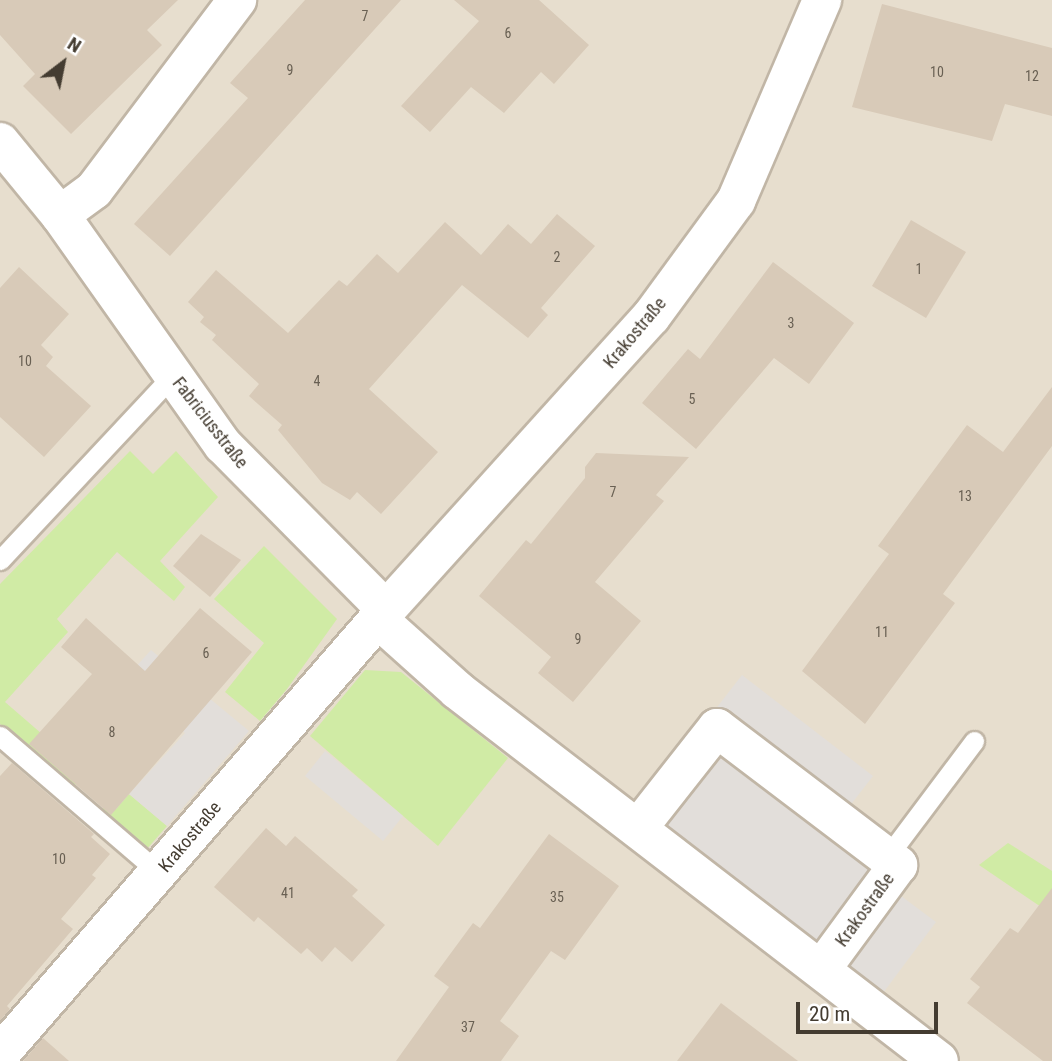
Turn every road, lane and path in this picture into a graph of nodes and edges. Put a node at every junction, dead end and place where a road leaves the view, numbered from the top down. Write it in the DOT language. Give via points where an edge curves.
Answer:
graph roads {
  1 [pos="237,0"];
  2 [pos="822,0"];
  3 [pos="0,142"];
  4 [pos="60,215"];
  5 [pos="173,376"];
  6 [pos="0,560"];
  7 [pos="382,614"];
  8 [pos="0,736"];
  9 [pos="974,741"];
  10 [pos="639,827"];
  11 [pos="887,856"];
  12 [pos="159,873"];
  13 [pos="821,970"];
  14 [pos="0,1054"];
  15 [pos="939,1061"];
  1 -- 4 [label="street" via="94,190"];
  2 -- 7 [label="street, Krakostraße" via="736,201 651,317"];
  3 -- 4 [label="street, Fabriciusstraße"];
  4 -- 5 [label="street, Fabriciusstraße"];
  5 -- 6 [label="lane"];
  5 -- 7 [label="street, Fabriciusstraße" via="223,445"];
  7 -- 10 [label="street" via="457,690"];
  7 -- 12 [label="street, Krakostraße"];
  8 -- 12 [label="lane"];
  9 -- 11 [label="lane"];
  10 -- 11 [label="street, Krakostraße" via="717,728"];
  10 -- 13 [label="street"];
  11 -- 13 [label="street, Krakostraße" via="898,865"];
  12 -- 14 [label="street, Krakostraße"];
  13 -- 15 [label="street"];
}
